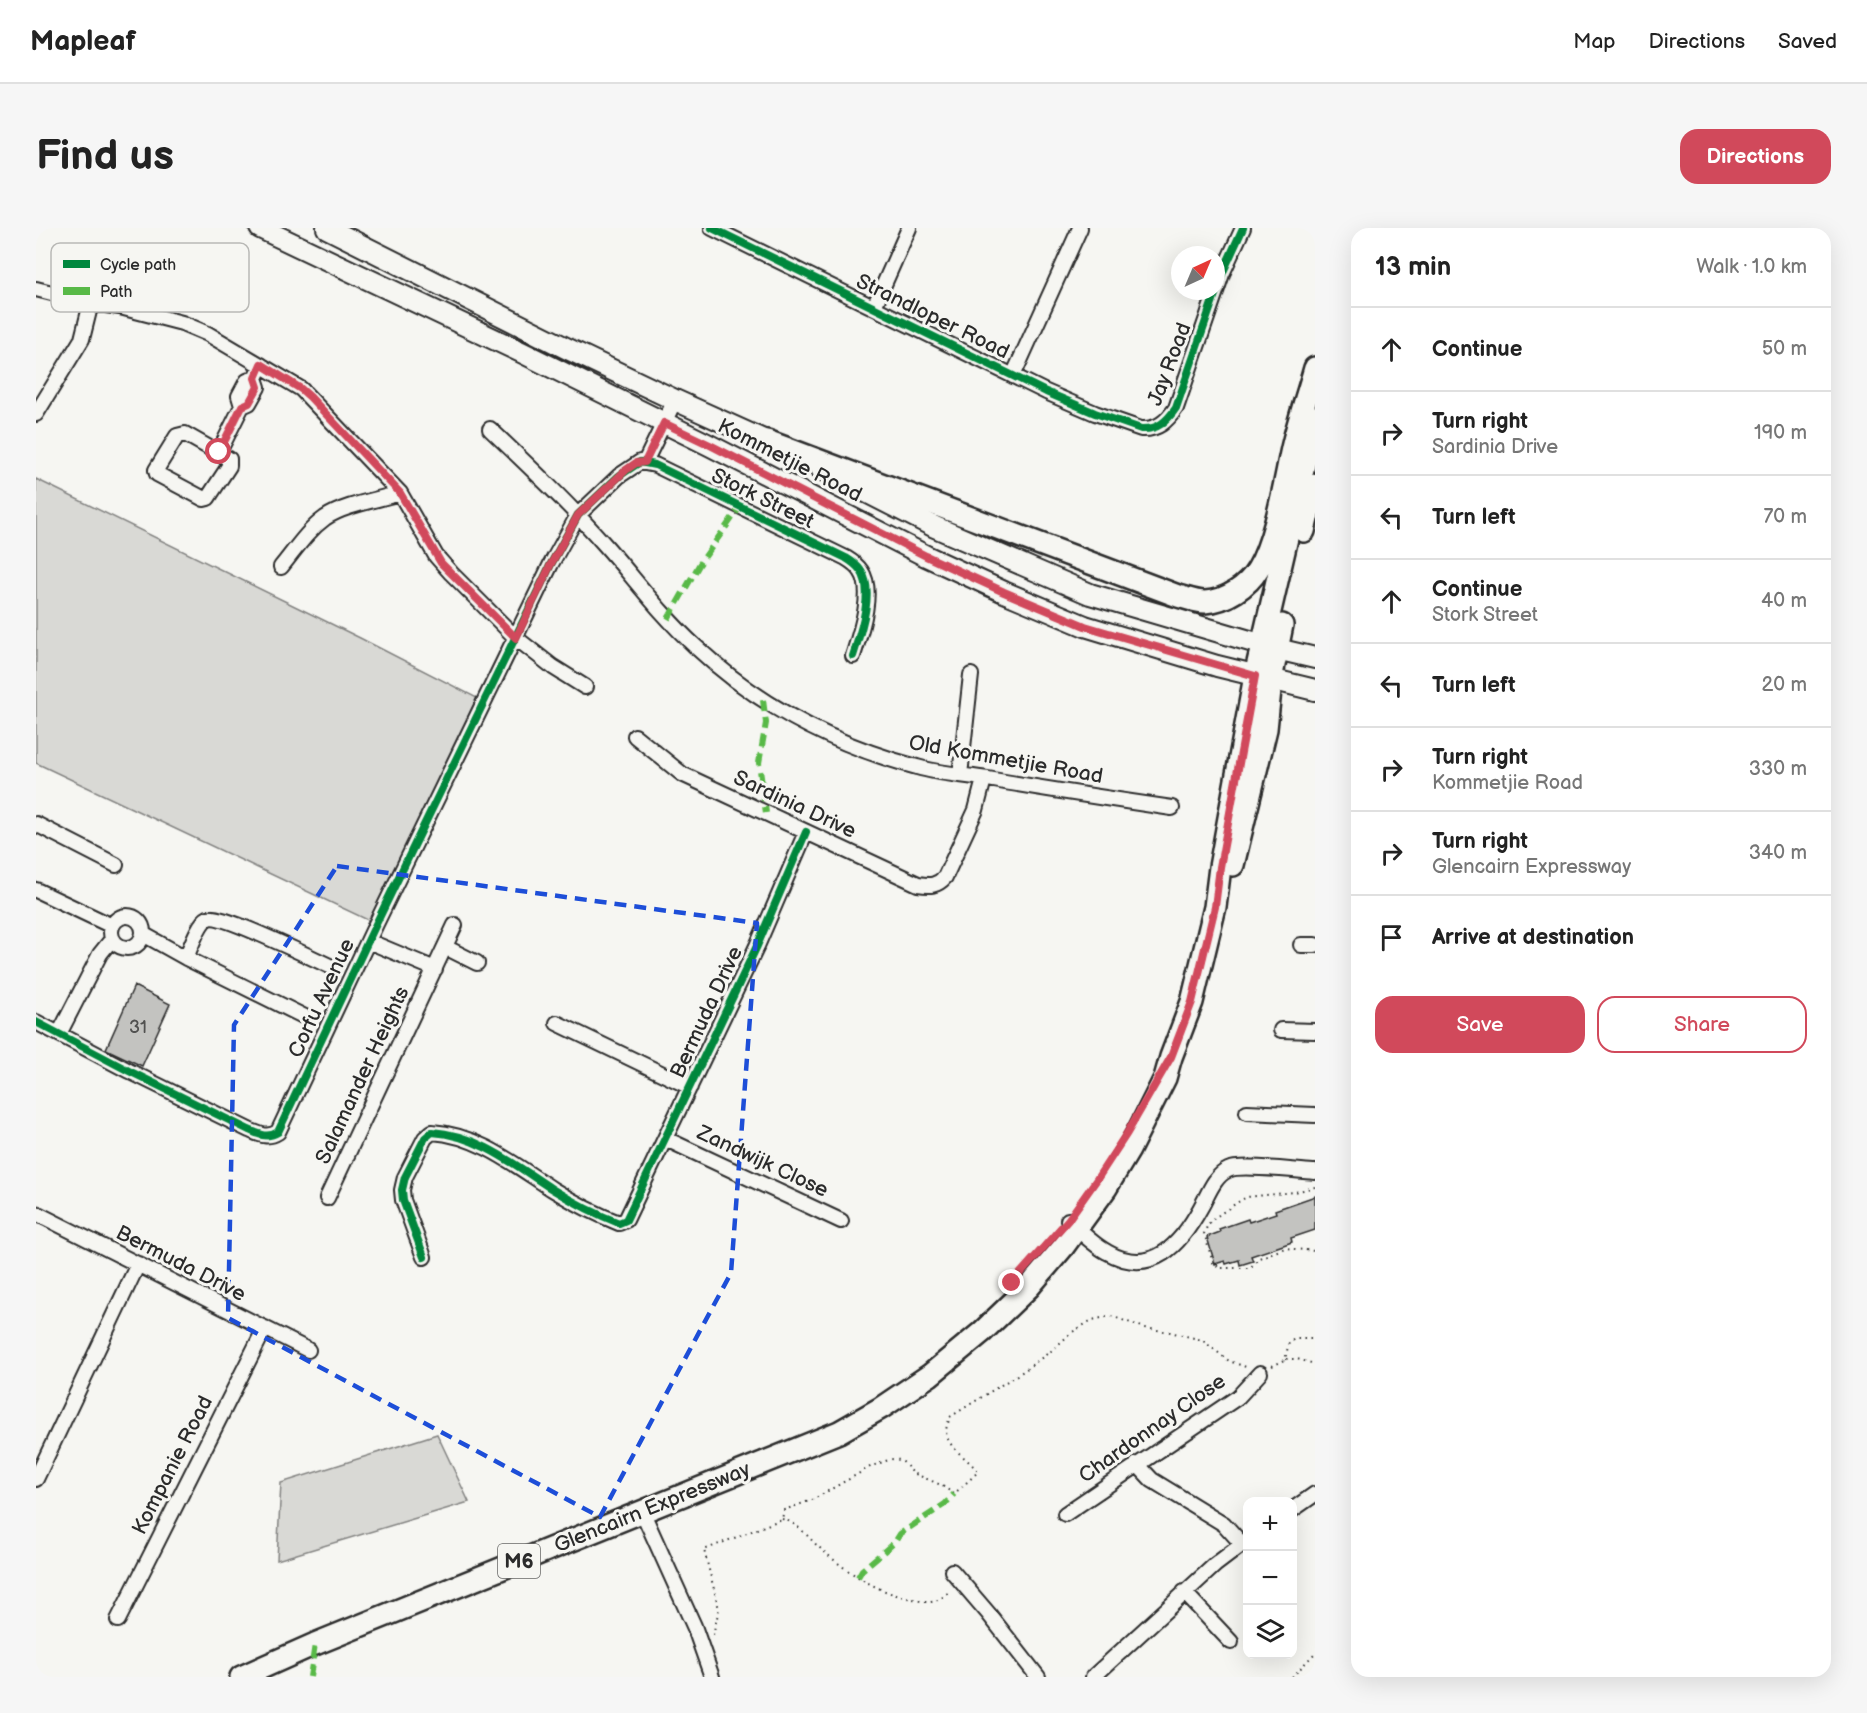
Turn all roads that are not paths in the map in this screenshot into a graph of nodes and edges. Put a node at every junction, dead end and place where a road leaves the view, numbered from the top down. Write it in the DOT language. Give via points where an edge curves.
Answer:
graph roads {
  1 [pos="260,228"];
  2 [pos="327,228"];
  3 [pos="712,228"];
  4 [pos="909,228"];
  5 [pos="1080,228"];
  6 [pos="1243,228"];
  7 [pos="36,290"];
  8 [pos="51,294"];
  9 [pos="874,307"];
  10 [pos="89,312"];
  11 [pos="139,312"];
  12 [pos="261,364"];
  13 [pos="1315,368"];
  14 [pos="1013,376"];
  15 [pos="675,400"];
  16 [pos="36,414"];
  17 [pos="1315,417"];
  18 [pos="664,423"];
  19 [pos="490,429"];
  20 [pos="1141,429"];
  21 [pos="767,441"];
  22 [pos="219,452"];
  23 [pos="645,462"];
  24 [pos="1315,485"];
  25 [pos="400,493"];
  26 [pos="578,515"];
  27 [pos="281,567"];
  28 [pos="516,638"];
  29 [pos="1270,647"];
  30 [pos="853,656"];
  31 [pos="1315,658"];
  32 [pos="971,675"];
  33 [pos="1263,678"];
  34 [pos="585,687"];
  35 [pos="1315,690"];
  36 [pos="635,736"];
  37 [pos="960,775"];
  38 [pos="984,779"];
  39 [pos="1172,808"];
  40 [pos="36,824"];
  41 [pos="806,832"];
  42 [pos="116,865"];
  43 [pos="36,890"];
  44 [pos="455,925"];
  45 [pos="112,933"];
  46 [pos="143,934"];
  47 [pos="368,941"];
  48 [pos="445,947"];
  49 [pos="186,958"];
  50 [pos="477,963"];
  51 [pos="333,967"];
  52 [pos="435,969"];
  53 [pos="305,1017"];
  54 [pos="36,1022"];
  55 [pos="557,1023"];
  56 [pos="1281,1030"];
  57 [pos="1315,1031"];
  58 [pos="59,1034"];
  59 [pos="690,1087"];
  60 [pos="1247,1112"];
  61 [pos="1315,1115"];
  62 [pos="666,1138"];
  63 [pos="1315,1172"];
  64 [pos="327,1198"];
  65 [pos="36,1213"];
  66 [pos="841,1221"];
  67 [pos="1072,1224"];
  68 [pos="424,1257"];
  69 [pos="138,1264"];
  70 [pos="265,1328"];
  71 [pos="308,1350"];
  72 [pos="1260,1373"];
  73 [pos="1137,1464"];
  74 [pos="36,1479"];
  75 [pos="1315,1494"];
  76 [pos="1297,1506"];
  77 [pos="642,1511"];
  78 [pos="1065,1515"];
  79 [pos="1243,1540"];
  80 [pos="1243,1544"];
  81 [pos="957,1576"];
  82 [pos="1184,1593"];
  83 [pos="118,1620"];
  84 [pos="1231,1642"];
  85 [pos="241,1677"];
  86 [pos="712,1677"];
  87 [pos="1038,1677"];
  88 [pos="1093,1677"];
  1 -- 18 [label="main road, Kommetjie Road"];
  2 -- 15 [label="main road, Kommetjie Road"];
  3 -- 9 [label="street, Strandloper Road"];
  4 -- 9 [label="street"];
  5 -- 14 [label="street"];
  6 -- 20 [label="street, Jay Road" via="1222,274 1176,408 1160,425"];
  7 -- 8 [label="street"];
  9 -- 14 [label="street, Strandloper Road"];
  10 -- 16 [label="street" via="82,339"];
  11 -- 12 [label="street" via="208,334"];
  12 -- 22 [label="street" via="255,378 258,387 249,403 242,406"];
  12 -- 25 [label="street" via="310,397"];
  13 -- 21 [label="main road" via="1261,563 1232,594 1205,602 1178,596"];
  14 -- 20 [label="street, Strandloper Road" via="1071,404"];
  15 -- 18 [label="street"];
  15 -- 21 [label="main road, Kommetjie Road"];
  17 -- 29 [label="main road, M6"];
  18 -- 23 [label="street"];
  18 -- 33 [label="main road, Kommetjie Road" via="926,556 1014,596 1085,626"];
  19 -- 26 [label="street, Old Kommetjie Road"];
  21 -- 29 [label="main road, Kommetjie Road" via="926,523 1090,594"];
  22 -- 22 [label="street" via="185,435 177,436 157,474 208,498 229,466 229,459"];
  23 -- 26 [label="street" via="626,470"];
  23 -- 30 [label="street, Stork Street" via="856,566 864,579 866,598"];
  24 -- 29 [label="main road, M6"];
  25 -- 27 [label="street" via="326,517"];
  25 -- 28 [label="street" via="441,563"];
  26 -- 28 [label="street, Corfu Avenue"];
  26 -- 37 [label="street, Old Kommetjie Road" via="695,646 763,700 847,745 920,768"];
  28 -- 34 [label="street"];
  28 -- 47 [label="street, Corfu Avenue"];
  29 -- 31 [label="main road, Kommetjie Road"];
  29 -- 33 [label="main road, M6"];
  32 -- 37 [label="street"];
  33 -- 35 [label="main road, Kommetjie Road"];
  33 -- 67 [label="main road, Glencairn Expressway / M6" via="1266,729 1232,868 1215,907 1192,1002 1171,1057"];
  36 -- 41 [label="street, Sardinia Drive" via="682,774"];
  37 -- 38 [label="street, Old Kommetjie Road"];
  38 -- 39 [label="street, Old Kommetjie Road"];
  38 -- 41 [label="street, Sardinia Drive" via="976,810 945,877 932,886 918,884"];
  40 -- 42 [label="street"];
  41 -- 59 [label="street, Bermuda Drive"];
  43 -- 45 [label="street"];
  44 -- 48 [label="street, Salamander Heights"];
  45 -- 46 [label="street" via="117,945 123,948 136,945"];
  45 -- 46 [label="street" via="120,917 133,917 142,926"];
  45 -- 58 [label="street"];
  46 -- 49 [label="street"];
  47 -- 52 [label="street, Salamander Heights"];
  47 -- 58 [label="street, Corfu Avenue" via="280,1130 271,1136 249,1130"];
  48 -- 50 [label="street"];
  48 -- 52 [label="street, Salamander Heights"];
  49 -- 51 [label="street" via="201,924 215,917"];
  49 -- 53 [label="street"];
  52 -- 64 [label="street, Salamander Heights"];
  54 -- 58 [label="street, Corfu Avenue"];
  55 -- 59 [label="street"];
  56 -- 57 [label="street"];
  59 -- 62 [label="street, Bermuda Drive"];
  60 -- 61 [label="street"];
  62 -- 66 [label="street, Zandwijk Close"];
  62 -- 68 [label="street, Bermuda Drive" via="626,1220 619,1223 481,1145 460,1136 432,1132 425,1138 402,1190"];
  63 -- 67 [label="street" via="1234,1168 1226,1171 1181,1239 1151,1258 1115,1256"];
  65 -- 69 [label="street, Bermuda Drive"];
  67 -- 77 [label="main road, Glencairn Expressway / M6" via="951,1340 903,1379 797,1448"];
  69 -- 70 [label="street, Bermuda Drive"];
  69 -- 74 [label="street"];
  70 -- 71 [label="street, Bermuda Drive"];
  70 -- 83 [label="street, Kompanie Road"];
  72 -- 73 [label="street, Chardonnay Close" via="1238,1397"];
  73 -- 78 [label="street, Chardonnay Close"];
  73 -- 79 [label="street" via="1160,1486 1224,1524"];
  75 -- 76 [label="street"];
  77 -- 85 [label="main road, Glencairn Expressway / M6"];
  77 -- 86 [label="street" via="694,1626"];
  80 -- 82 [label="street"];
  81 -- 87 [label="street"];
  82 -- 84 [label="street"];
  82 -- 88 [label="street"];
}
